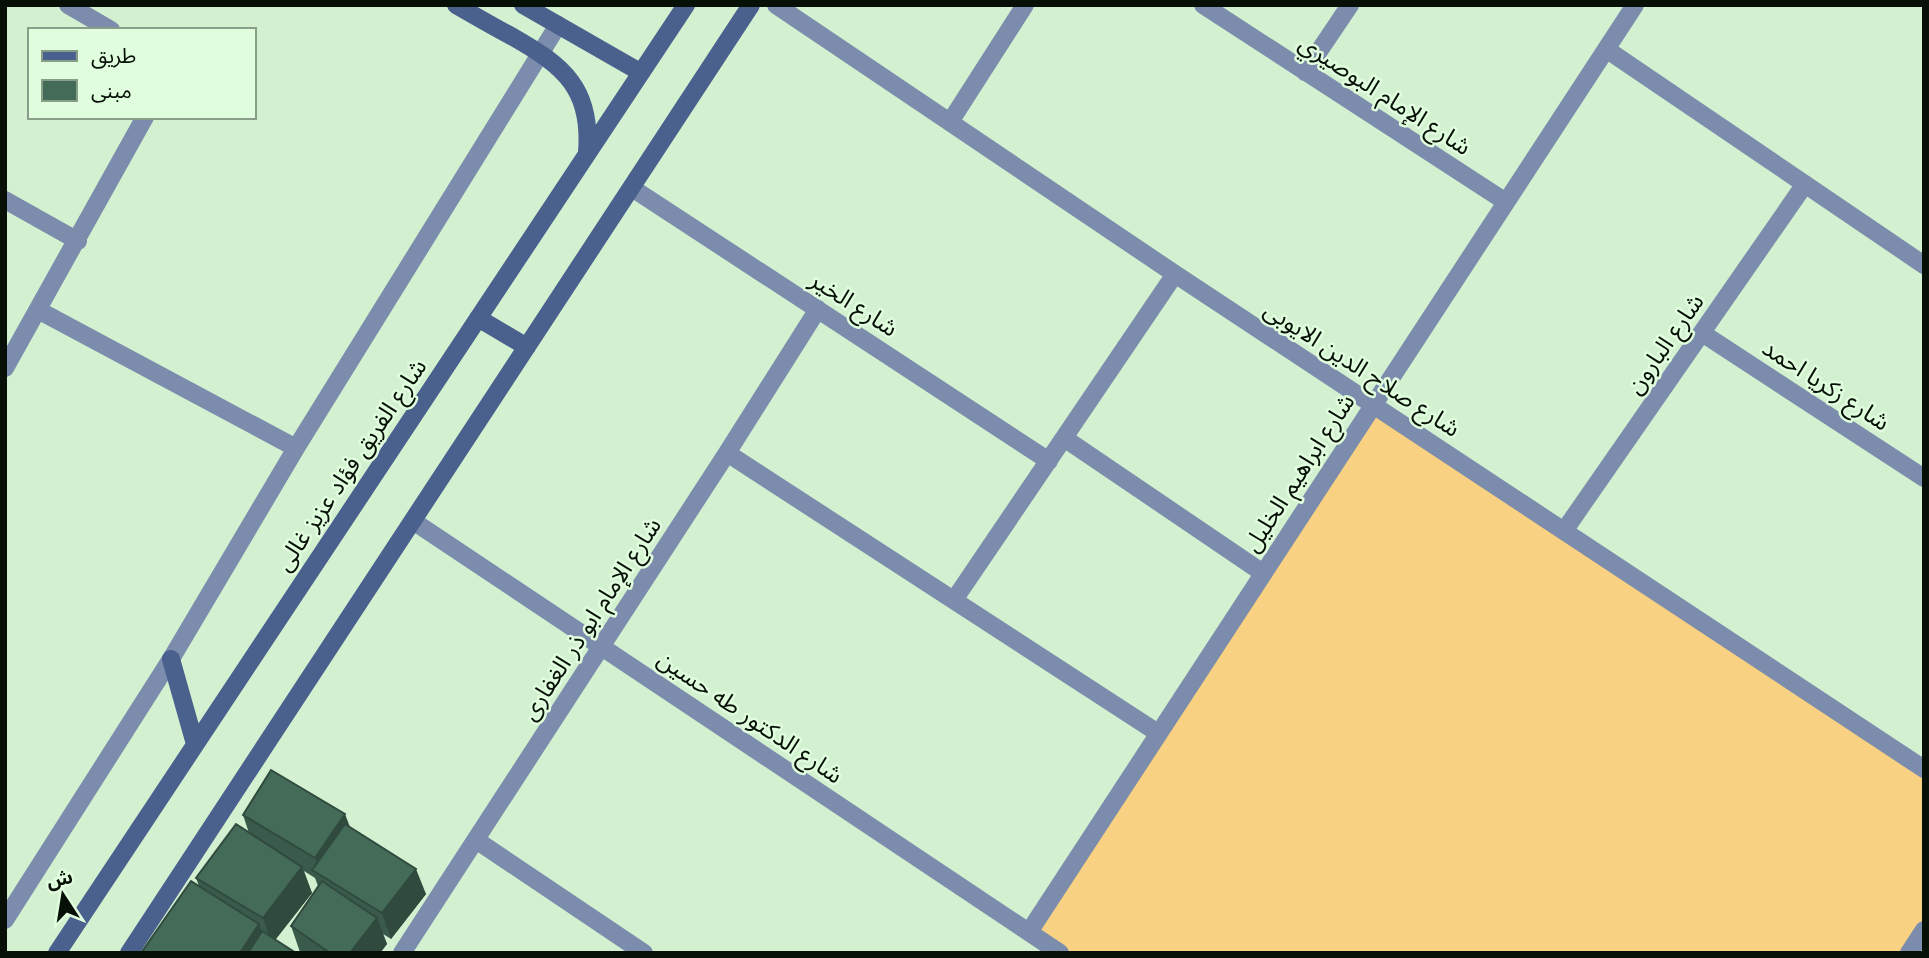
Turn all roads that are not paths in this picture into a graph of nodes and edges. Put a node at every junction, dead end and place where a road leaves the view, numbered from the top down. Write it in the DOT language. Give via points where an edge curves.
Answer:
graph roads {
  1 [pos="68,5"];
  2 [pos="456,5"];
  3 [pos="523,5"];
  4 [pos="686,5"];
  5 [pos="751,5"];
  6 [pos="776,5"];
  7 [pos="1025,5"];
  8 [pos="1203,5"];
  9 [pos="1350,5"];
  10 [pos="1635,5"];
  11 [pos="558,25"];
  12 [pos="108,28"];
  13 [pos="1606,49"];
  14 [pos="541,52"];
  15 [pos="640,72"];
  16 [pos="1305,72"];
  17 [pos="144,119"];
  18 [pos="950,122"];
  19 [pos="586,154"];
  20 [pos="1805,184"];
  21 [pos="632,188"];
  22 [pos="5,200"];
  23 [pos="1506,202"];
  24 [pos="78,241"];
  25 [pos="1924,265"];
  26 [pos="1175,274"];
  27 [pos="818,309"];
  28 [pos="38,310"];
  29 [pos="478,318"];
  30 [pos="1702,333"];
  31 [pos="527,347"];
  32 [pos="5,368"];
  33 [pos="1373,405"];
  34 [pos="1064,439"];
  35 [pos="296,448"];
  36 [pos="727,453"];
  37 [pos="1049,461"];
  38 [pos="1924,478"];
  39 [pos="413,521"];
  40 [pos="1564,531"];
  41 [pos="1263,572"];
  42 [pos="954,600"];
  43 [pos="601,648"];
  44 [pos="171,659"];
  45 [pos="1157,733"];
  46 [pos="195,744"];
  47 [pos="1924,769"];
  48 [pos="476,841"];
  49 [pos="5,920"];
  50 [pos="1924,930"];
  51 [pos="1029,932"];
  52 [pos="57,953"];
  53 [pos="129,953"];
  54 [pos="402,953"];
  55 [pos="644,953"];
  56 [pos="1060,953"];
  57 [pos="1909,953"];
  1 -- 12 [label="street"];
  2 -- 14 [label="street"];
  3 -- 11 [label="street"];
  4 -- 15 [label="street, شارع الفريق فؤاد عزيز غالى"];
  5 -- 21 [label="street"];
  6 -- 18 [label="street, شارع صلاح الدين الايوبى"];
  7 -- 18 [label="street"];
  8 -- 16 [label="street, شارع الإمام البوصيري"];
  9 -- 16 [label="street"];
  10 -- 13 [label="street, شارع ابراهيم الخليل"];
  11 -- 14 [label="street"];
  11 -- 15 [label="street"];
  13 -- 20 [label="street"];
  13 -- 23 [label="street, شارع ابراهيم الخليل"];
  14 -- 19 [label="street" via="564,71 581,100 587,117"];
  14 -- 35 [label="street"];
  15 -- 19 [label="street, شارع الفريق فؤاد عزيز غالى"];
  16 -- 23 [label="street, شارع الإمام البوصيري"];
  17 -- 24 [label="street"];
  18 -- 26 [label="street, شارع صلاح الدين الايوبى"];
  19 -- 29 [label="street, شارع الفريق فؤاد عزيز غالى"];
  20 -- 25 [label="street"];
  20 -- 30 [label="street, شارع البارون"];
  21 -- 27 [label="street, شارع الخير"];
  21 -- 31 [label="street"];
  22 -- 24 [label="street"];
  23 -- 33 [label="street, شارع ابراهيم الخليل"];
  24 -- 28 [label="street"];
  26 -- 33 [label="street, شارع صلاح الدين الايوبى"];
  26 -- 34 [label="street"];
  27 -- 36 [label="street, شارع الإمام ابو ذر الغفارى"];
  27 -- 37 [label="street, شارع الخير"];
  28 -- 32 [label="street"];
  28 -- 35 [label="street"];
  29 -- 31 [label="street"];
  29 -- 46 [label="street, شارع الفريق فؤاد عزيز غالى"];
  30 -- 38 [label="street, شارع زكريا احمد"];
  30 -- 40 [label="street, شارع البارون"];
  31 -- 39 [label="street"];
  33 -- 40 [label="street, شارع صلاح الدين الايوبى"];
  33 -- 41 [label="street, شارع ابراهيم الخليل"];
  34 -- 37 [label="street"];
  34 -- 41 [label="street"];
  35 -- 44 [label="street"];
  36 -- 42 [label="street"];
  36 -- 43 [label="street, شارع الإمام ابو ذر الغفارى"];
  37 -- 42 [label="street"];
  39 -- 43 [label="street, شارع الدكتور طه حسين"];
  39 -- 53 [label="street"];
  40 -- 47 [label="street, شارع صلاح الدين الايوبى"];
  41 -- 45 [label="street, شارع ابراهيم الخليل"];
  42 -- 45 [label="street"];
  43 -- 48 [label="street, شارع الإمام ابو ذر الغفارى"];
  43 -- 51 [label="street, شارع الدكتور طه حسين"];
  44 -- 46 [label="street"];
  44 -- 49 [label="street"];
  45 -- 51 [label="street, شارع ابراهيم الخليل"];
  46 -- 52 [label="street, شارع الفريق فؤاد عزيز غالى"];
  48 -- 54 [label="street, شارع الإمام ابو ذر الغفارى"];
  48 -- 55 [label="street"];
  50 -- 57 [label="street"];
  51 -- 56 [label="street, شارع الدكتور طه حسين"];
}
